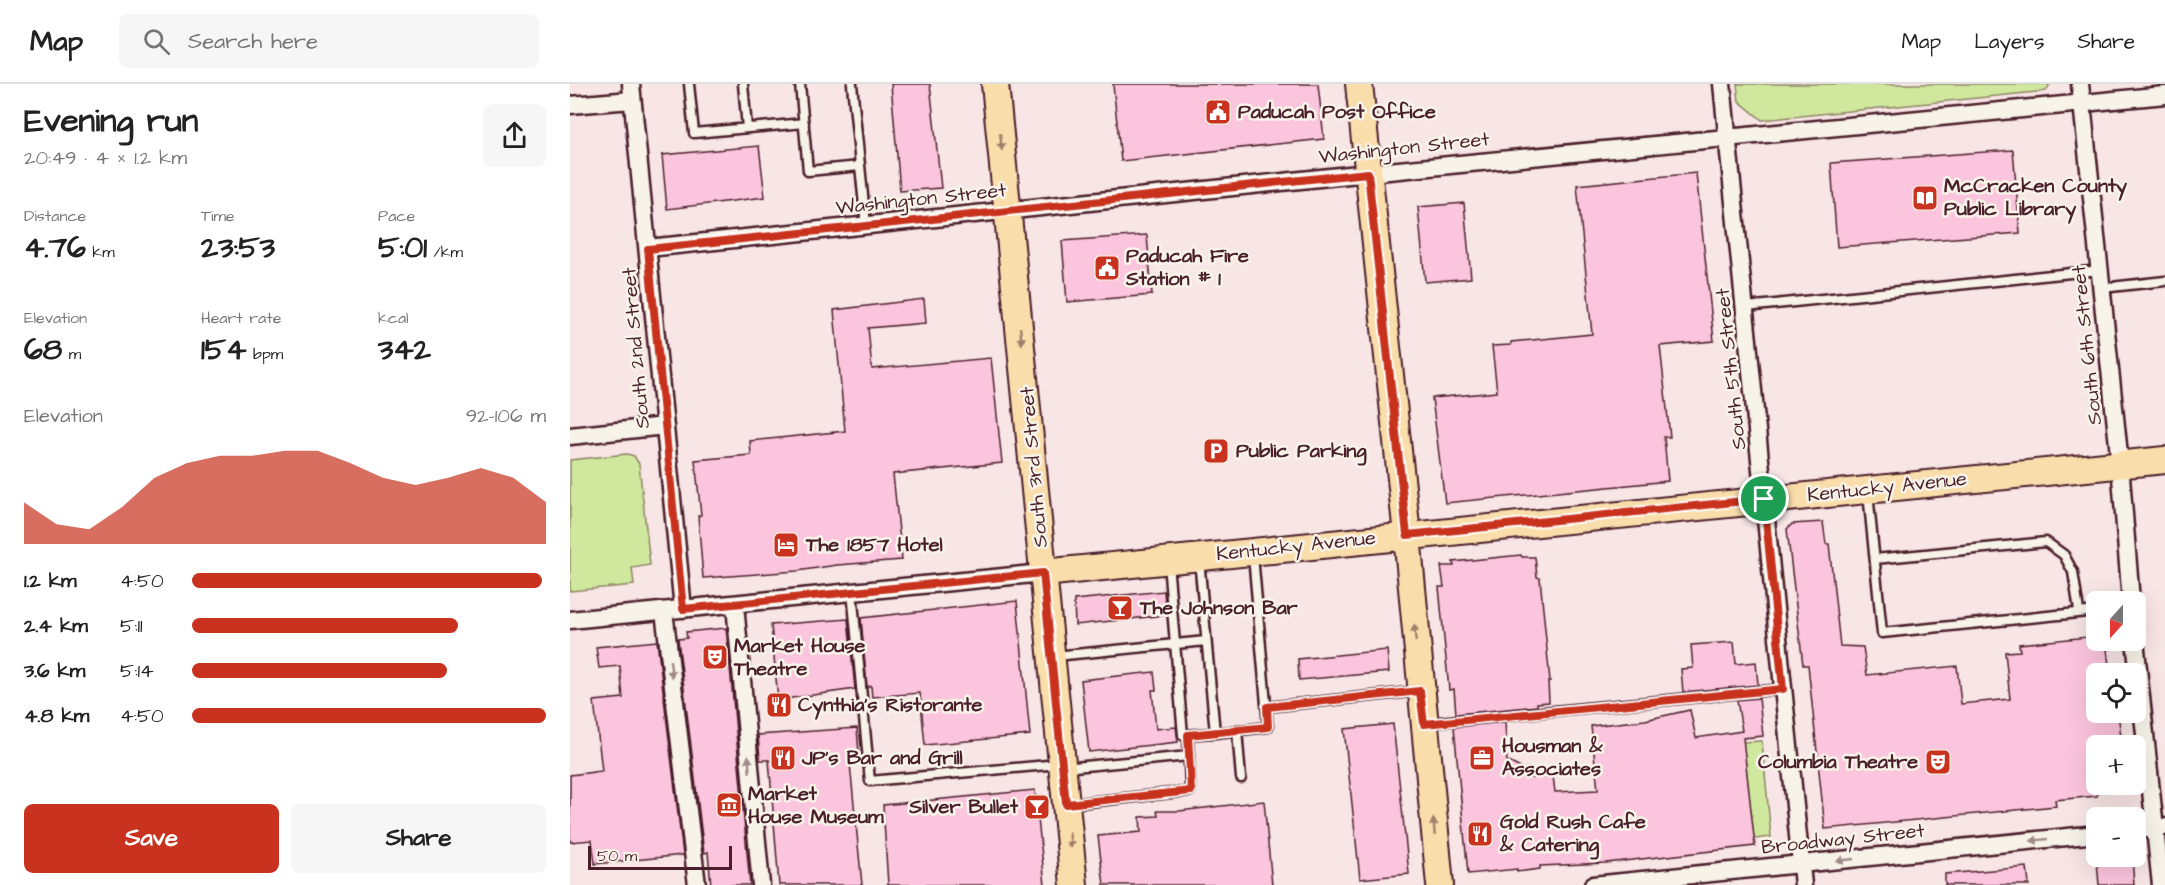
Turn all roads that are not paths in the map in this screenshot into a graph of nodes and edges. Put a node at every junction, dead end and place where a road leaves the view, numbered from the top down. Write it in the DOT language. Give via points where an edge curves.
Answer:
graph roads {
  1 [pos="689,84"];
  2 [pos="743,84"];
  3 [pos="800,84"];
  4 [pos="852,84"];
  5 [pos="995,84"];
  6 [pos="1359,84"];
  7 [pos="1722,84"];
  8 [pos="2080,84"];
  9 [pos="632,92"];
  10 [pos="2165,95"];
  11 [pos="2082,104"];
  12 [pos="570,105"];
  13 [pos="804,123"];
  14 [pos="747,128"];
  15 [pos="1728,139"];
  16 [pos="860,166"];
  17 [pos="1368,173"];
  18 [pos="1009,211"];
  19 [pos="867,226"];
  20 [pos="648,249"];
  21 [pos="2100,270"];
  22 [pos="2165,281"];
  23 [pos="2102,288"];
  24 [pos="1746,307"];
  25 [pos="664,426"];
  26 [pos="570,436"];
  27 [pos="2165,460"];
  28 [pos="2120,464"];
  29 [pos="1868,489"];
  30 [pos="1764,499"];
  31 [pos="1407,535"];
  32 [pos="1252,551"];
  33 [pos="1199,556"];
  34 [pos="1875,559"];
  35 [pos="1168,560"];
  36 [pos="1043,573"];
  37 [pos="852,591"];
  38 [pos="2131,591"];
  39 [pos="735,605"];
  40 [pos="683,609"];
  41 [pos="663,611"];
  42 [pos="2079,611"];
  43 [pos="2086,611"];
  44 [pos="570,620"];
  45 [pos="1206,640"];
  46 [pos="1174,644"];
  47 [pos="2136,651"];
  48 [pos="1052,657"];
  49 [pos="1783,689"];
  50 [pos="1420,691"];
  51 [pos="1267,707"];
  52 [pos="1424,724"];
  53 [pos="1237,730"];
  54 [pos="1215,733"];
  55 [pos="1188,735"];
  56 [pos="1189,756"];
  57 [pos="1062,766"];
  58 [pos="1241,778"];
  59 [pos="1066,804"];
  60 [pos="2160,827"];
  61 [pos="2086,835"];
  62 [pos="1800,865"];
  63 [pos="697,885"];
  64 [pos="761,885"];
  65 [pos="1074,885"];
  66 [pos="1440,885"];
  67 [pos="1593,885"];
  68 [pos="1803,885"];
  69 [pos="2161,885"];
  1 -- 14 [label="lane" via="694,133"];
  2 -- 14 [label="lane"];
  3 -- 13 [label="lane"];
  4 -- 16 [label="lane"];
  5 -- 18 [label="main road, South 3rd Street, one-way"];
  6 -- 17 [label="main road"];
  7 -- 15 [label="street, South 5th Street"];
  8 -- 11 [label="street, South 6th Street"];
  9 -- 12 [label="street"];
  9 -- 20 [label="street, South 2nd Street"];
  10 -- 11 [label="street, Washington Street"];
  11 -- 15 [label="street, Washington Street"];
  11 -- 21 [label="street, South 6th Street"];
  13 -- 14 [label="lane"];
  13 -- 16 [label="lane" via="808,171"];
  15 -- 17 [label="street, Washington Street"];
  15 -- 24 [label="street, South 5th Street"];
  16 -- 19 [label="lane"];
  17 -- 18 [label="street, Washington Street"];
  17 -- 31 [label="main road"];
  18 -- 19 [label="street, Washington Street"];
  18 -- 36 [label="main road, South 3rd Street, one-way"];
  19 -- 20 [label="street, Washington Street"];
  20 -- 25 [label="street, South 2nd Street"];
  21 -- 23 [label="street, South 6th Street"];
  21 -- 24 [label="lane"];
  22 -- 23 [label="lane"];
  23 -- 28 [label="street, South 6th Street"];
  24 -- 30 [label="street, South 5th Street"];
  25 -- 26 [label="street"];
  25 -- 40 [label="street, South 2nd Street"];
  27 -- 28 [label="main road, Kentucky Avenue"];
  28 -- 29 [label="main road, Kentucky Avenue"];
  28 -- 38 [label="street, South 6th Street"];
  29 -- 30 [label="main road, Kentucky Avenue"];
  29 -- 34 [label="lane"];
  30 -- 31 [label="main road, Kentucky Avenue"];
  30 -- 49 [label="street, South 5th Street"];
  31 -- 32 [label="main road, Kentucky Avenue"];
  50 -- 31 [label="main road, one-way"];
  32 -- 33 [label="main road, Kentucky Avenue"];
  32 -- 51 [label="lane"];
  33 -- 35 [label="main road, Kentucky Avenue"];
  33 -- 45 [label="lane"];
  34 -- 42 [label="lane" via="2046,542 2064,555 2073,572"];
  34 -- 42 [label="lane" via="1882,633"];
  35 -- 36 [label="main road, Kentucky Avenue"];
  35 -- 46 [label="lane"];
  36 -- 37 [label="street, Kentucky Avenue"];
  36 -- 48 [label="main road, South 3rd Street"];
  37 -- 39 [label="street, Kentucky Avenue"];
  37 -- 57 [label="lane" via="870,781"];
  39 -- 40 [label="street, Kentucky Avenue"];
  64 -- 39 [label="street, one-way"];
  40 -- 41 [label="street, Kentucky Avenue"];
  41 -- 44 [label="street, Kentucky Avenue"];
  41 -- 63 [label="street, one-way"];
  42 -- 43 [label="lane"];
  45 -- 46 [label="lane"];
  45 -- 54 [label="lane"];
  46 -- 48 [label="lane"];
  46 -- 55 [label="lane" via="1183,735"];
  47 -- 60 [label="street"];
  48 -- 57 [label="main road, South 3rd Street"];
  49 -- 52 [label="lane"];
  49 -- 62 [label="street, South 5th Street"];
  50 -- 51 [label="lane"];
  50 -- 52 [label="main road"];
  51 -- 53 [label="lane" via="1268,727"];
  66 -- 52 [label="main road, one-way"];
  53 -- 54 [label="lane"];
  53 -- 58 [label="lane"];
  54 -- 55 [label="lane"];
  55 -- 56 [label="lane"];
  56 -- 57 [label="lane"];
  56 -- 59 [label="lane" via="1191,791"];
  57 -- 59 [label="main road, South 3rd Street"];
  59 -- 65 [label="main road, South 3rd Street, one-way"];
  60 -- 69 [label="street"];
  61 -- 62 [label="street, Broadway Street, one-way"];
  62 -- 67 [label="street, Broadway Street"];
  62 -- 68 [label="street, South 5th Street"];
}
